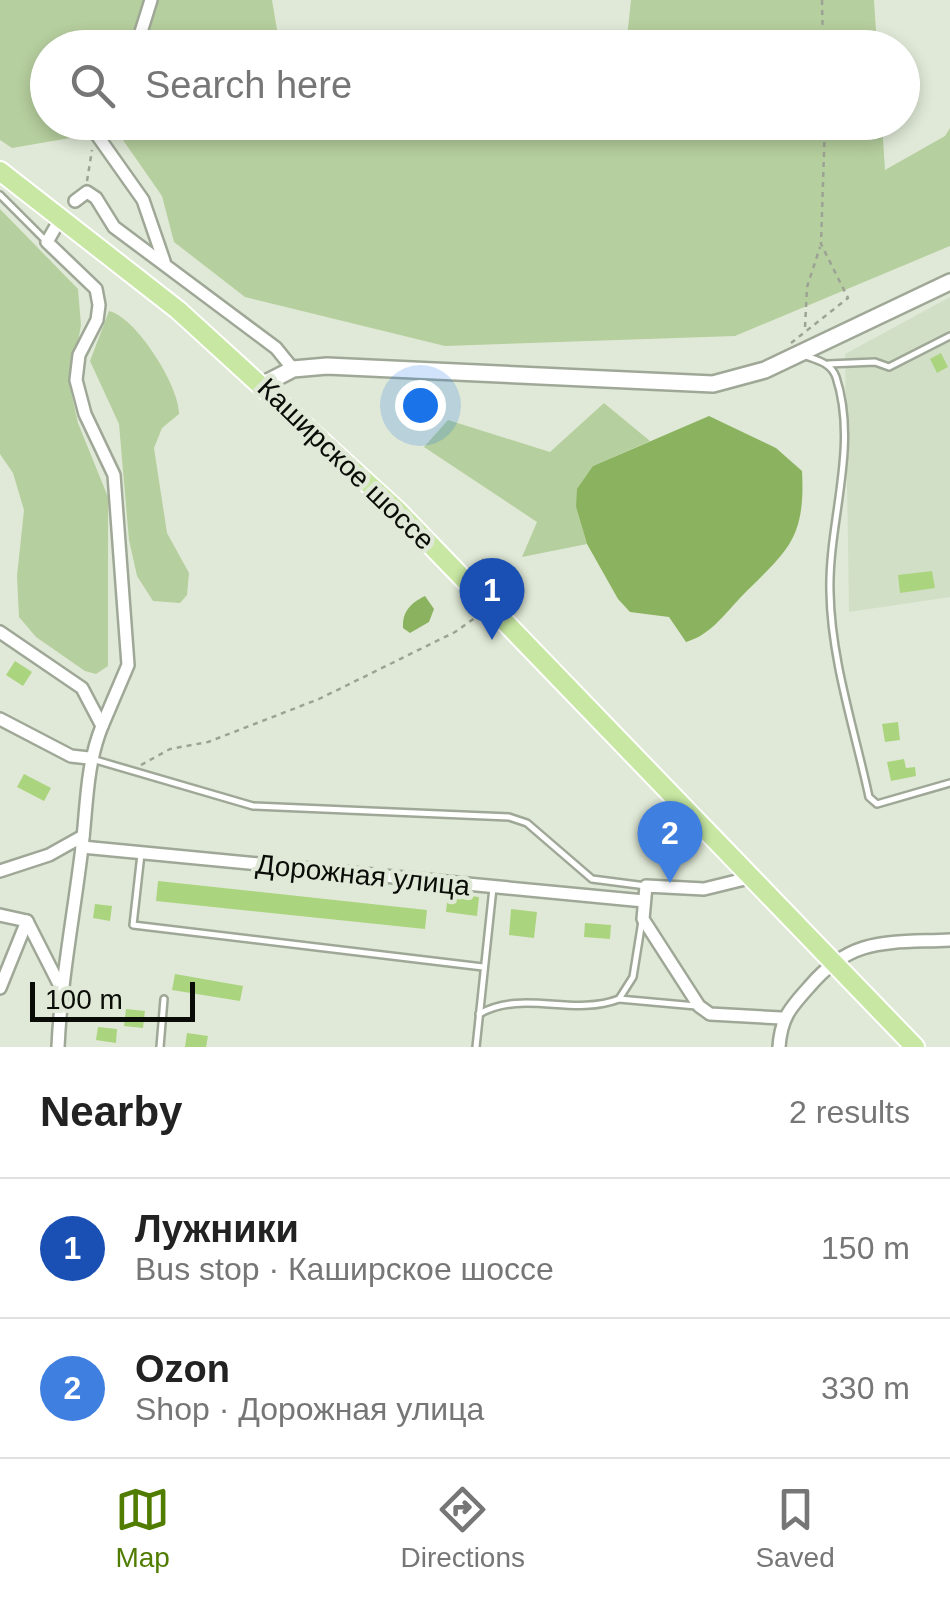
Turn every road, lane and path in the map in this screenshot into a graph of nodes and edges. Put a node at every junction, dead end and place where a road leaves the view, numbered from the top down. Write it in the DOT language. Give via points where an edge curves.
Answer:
graph roads {
  1 [pos="151,0"];
  2 [pos="822,0"];
  3 [pos="142,30"];
  4 [pos="823,30"];
  5 [pos="96,140"];
  6 [pos="107,140"];
  7 [pos="825,140"];
  8 [pos="0,171"];
  9 [pos="86,192"];
  10 [pos="0,195"];
  11 [pos="75,201"];
  12 [pos="56,228"];
  13 [pos="47,242"];
  14 [pos="821,244"];
  15 [pos="164,262"];
  16 [pos="950,282"];
  17 [pos="804,328"];
  18 [pos="950,336"];
  19 [pos="793,356"];
  20 [pos="828,364"];
  21 [pos="294,369"];
  22 [pos="264,384"];
  23 [pos="482,559"];
  24 [pos="511,590"];
  25 [pos="480,614"];
  26 [pos="0,632"];
  27 [pos="0,719"];
  28 [pos="102,726"];
  29 [pos="89,758"];
  30 [pos="131,771"];
  31 [pos="950,783"];
  32 [pos="83,842"];
  33 [pos="141,854"];
  34 [pos="0,871"];
  35 [pos="752,876"];
  36 [pos="646,886"];
  37 [pos="493,888"];
  38 [pos="644,901"];
  39 [pos="0,915"];
  40 [pos="643,919"];
  41 [pos="27,921"];
  42 [pos="950,940"];
  43 [pos="832,959"];
  44 [pos="484,966"];
  45 [pos="0,988"];
  46 [pos="61,988"];
  47 [pos="164,999"];
  48 [pos="619,999"];
  49 [pos="699,1006"];
  50 [pos="479,1014"];
  51 [pos="782,1018"];
  52 [pos="58,1047"];
  53 [pos="160,1047"];
  54 [pos="476,1047"];
  55 [pos="780,1047"];
  56 [pos="916,1047"];
  1 -- 3 [label="street"];
  2 -- 4 [label="path"];
  5 -- 9 [label="path"];
  6 -- 15 [label="street" via="143,200"];
  7 -- 14 [label="path"];
  8 -- 22 [label="main road, Каширское шоссе"];
  9 -- 11 [label="street"];
  9 -- 15 [label="street" via="114,228"];
  10 -- 13 [label="lane"];
  12 -- 13 [label="street"];
  13 -- 28 [label="street" via="96,290 99,305 76,380 114,475 128,665"];
  14 -- 17 [label="path" via="807,287"];
  14 -- 17 [label="path" via="848,298"];
  15 -- 21 [label="street"];
  16 -- 19 [label="street"];
  17 -- 19 [label="path" via="791,341"];
  18 -- 20 [label="lane" via="889,367"];
  19 -- 20 [label="lane"];
  19 -- 21 [label="street" via="742,378 682,385"];
  20 -- 31 [label="lane" via="841,402 843,453 830,597 869,797 877,804 893,802"];
  21 -- 22 [label="street"];
  22 -- 35 [label="main road, Каширское шоссе" via="397,510"];
  23 -- 24 [label="path"];
  25 -- 30 [label="path" via="318,700 208,742 170,749"];
  26 -- 28 [label="street" via="82,688"];
  27 -- 29 [label="street" via="71,756"];
  28 -- 29 [label="street"];
  29 -- 30 [label="lane"];
  29 -- 32 [label="street"];
  30 -- 36 [label="lane" via="252,806 509,816 527,823 592,880"];
  32 -- 33 [label="street, Дорожная улица"];
  32 -- 34 [label="street"];
  32 -- 46 [label="street"];
  33 -- 37 [label="street, Дорожная улица"];
  33 -- 44 [label="lane" via="132,925"];
  35 -- 36 [label="street" via="704,890"];
  35 -- 43 [label="main road, Каширское шоссе"];
  36 -- 38 [label="street"];
  37 -- 38 [label="street, Дорожная улица"];
  37 -- 44 [label="lane"];
  38 -- 40 [label="street"];
  39 -- 41 [label="street"];
  40 -- 48 [label="lane" via="633,977"];
  40 -- 49 [label="street"];
  41 -- 45 [label="street"];
  41 -- 46 [label="street"];
  42 -- 43 [label="street" via="874,944"];
  43 -- 51 [label="street"];
  43 -- 56 [label="main road, Каширское шоссе"];
  44 -- 50 [label="lane"];
  46 -- 52 [label="street"];
  47 -- 53 [label="lane"];
  48 -- 49 [label="lane"];
  48 -- 50 [label="lane" via="579,1008 511,1000"];
  49 -- 51 [label="street" via="710,1014"];
  50 -- 54 [label="lane"];
  51 -- 55 [label="street"];
}
